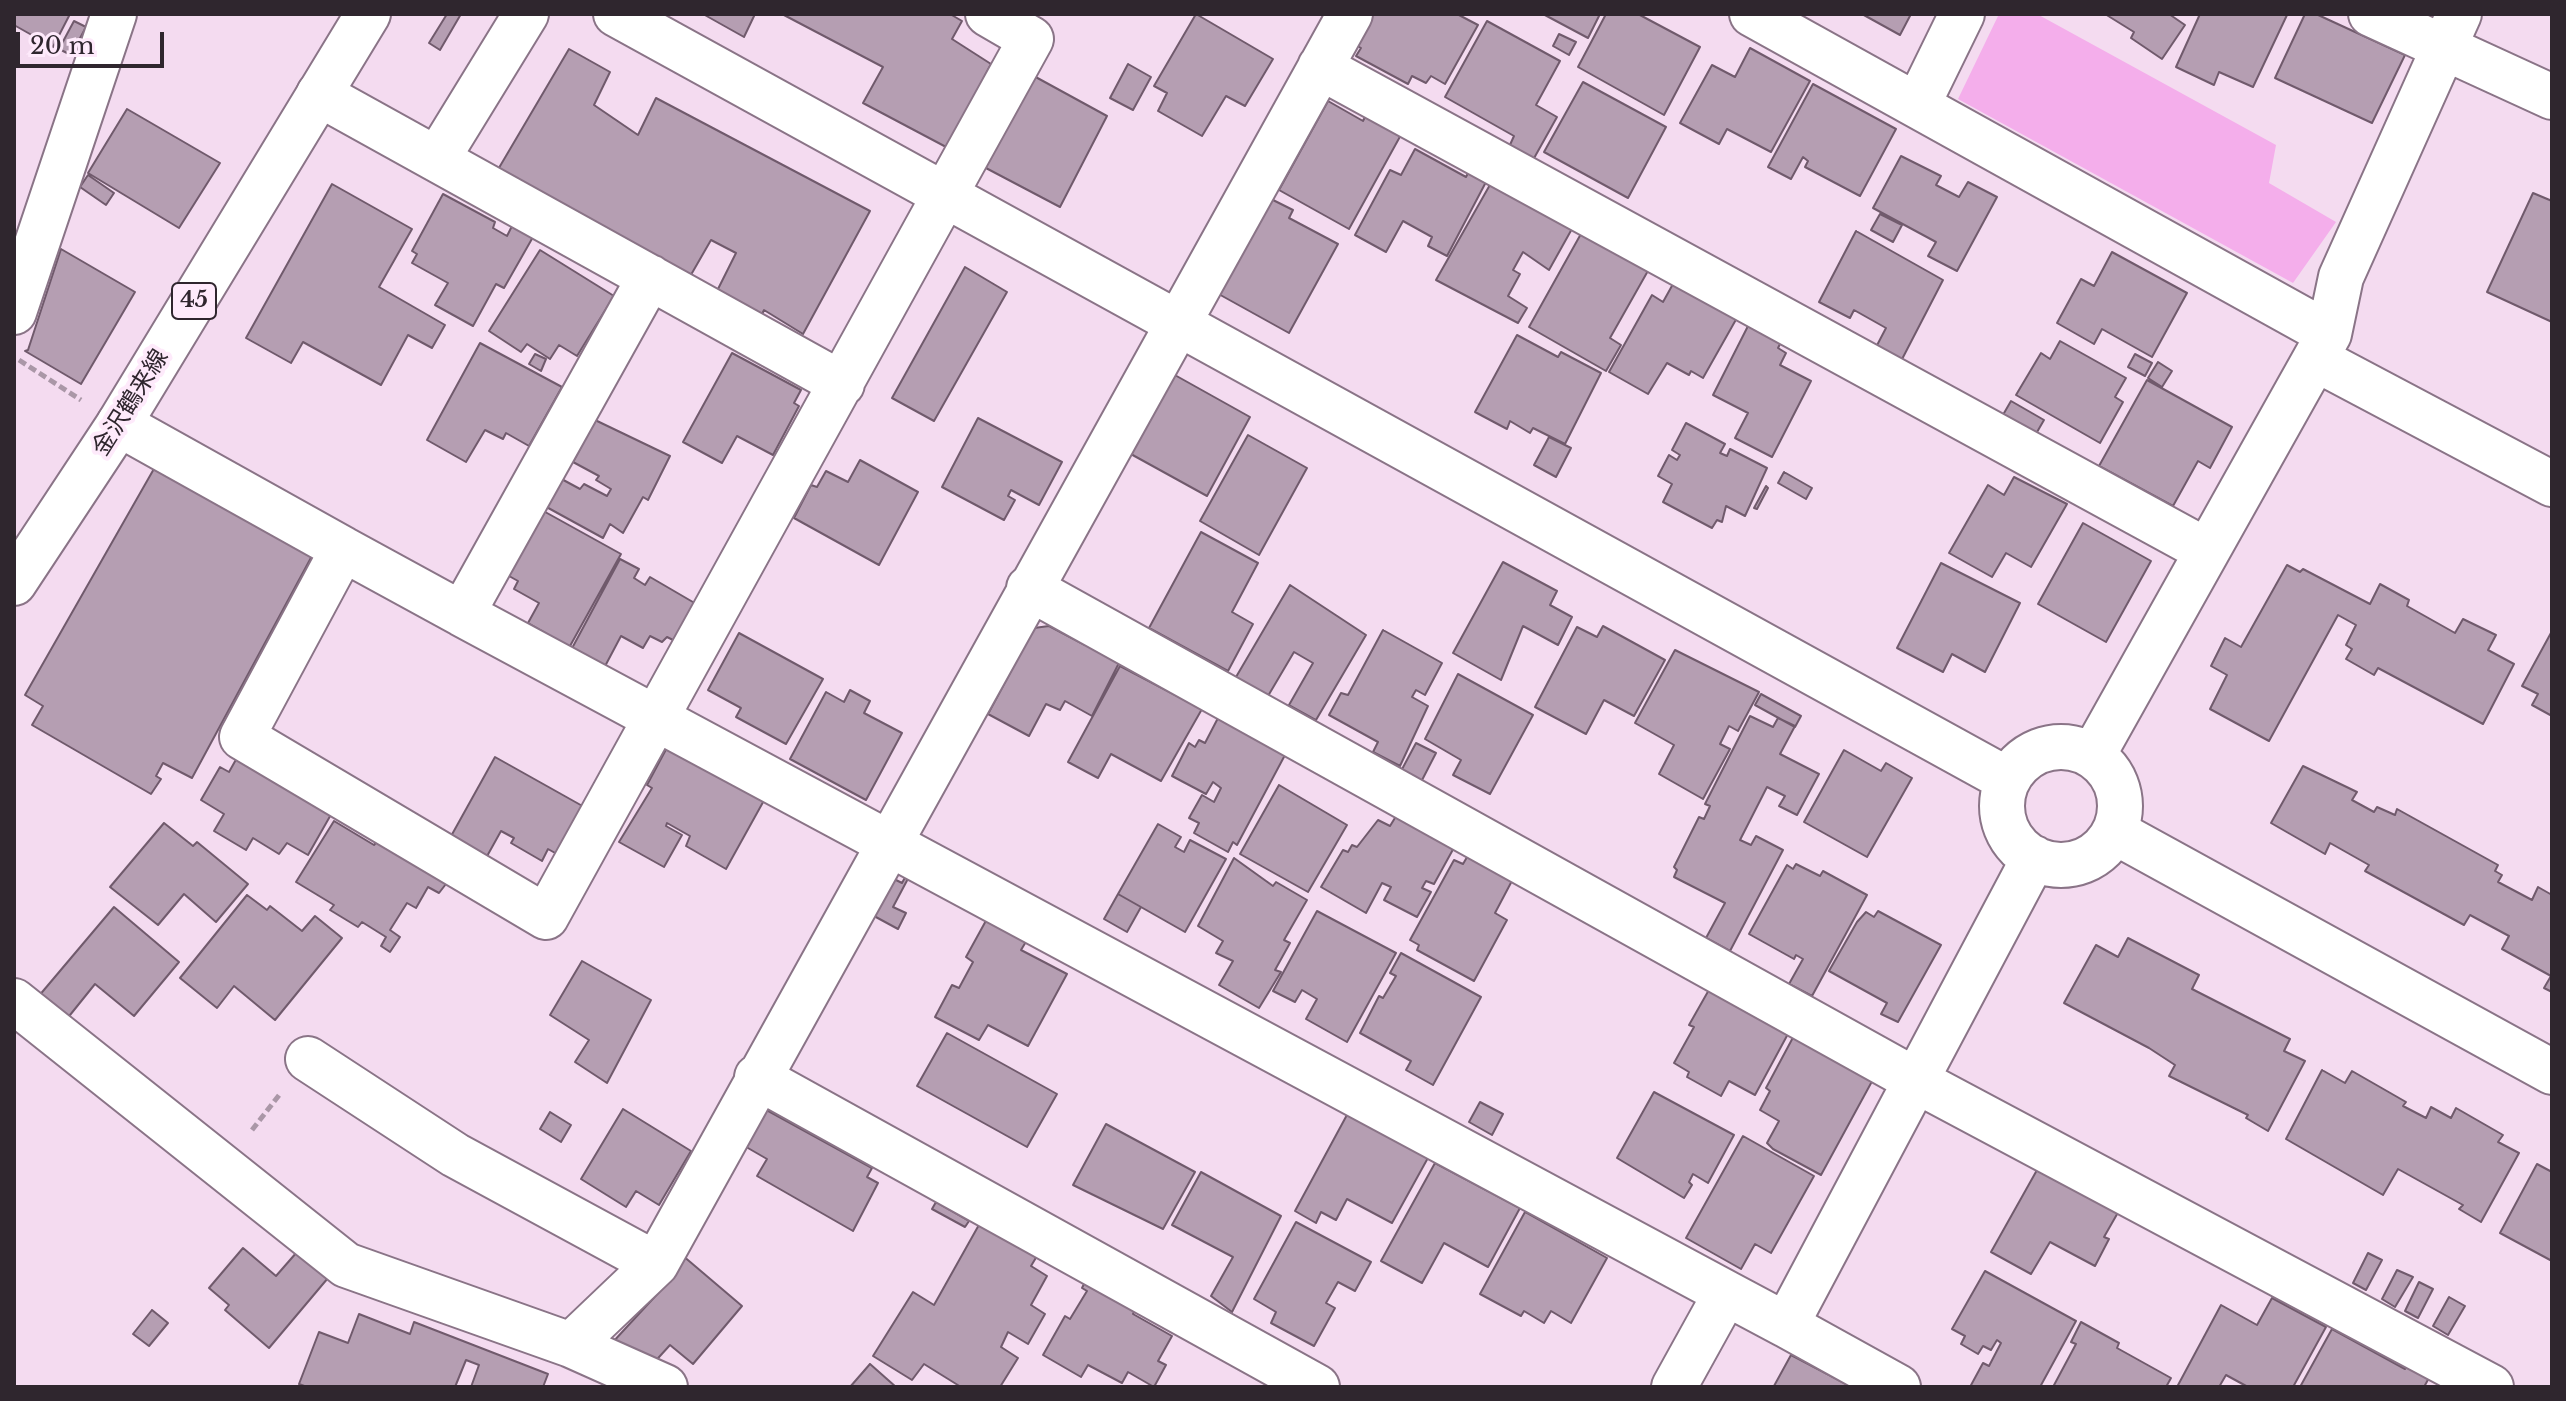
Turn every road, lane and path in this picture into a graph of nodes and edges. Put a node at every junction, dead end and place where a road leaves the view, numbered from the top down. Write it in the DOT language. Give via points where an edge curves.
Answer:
graph roads {
  1 [pos="114,14"];
  2 [pos="368,14"];
  3 [pos="526,14"];
  4 [pos="616,14"];
  5 [pos="988,14"];
  6 [pos="1350,14"];
  7 [pos="1752,14"];
  8 [pos="1962,14"];
  9 [pos="2371,14"];
  10 [pos="2452,31"];
  11 [pos="1320,67"];
  12 [pos="319,94"];
  13 [pos="2552,97"];
  14 [pos="1918,104"];
  15 [pos="437,159"];
  16 [pos="947,196"];
  17 [pos="650,277"];
  18 [pos="14,312"];
  19 [pos="1176,322"];
  20 [pos="2322,346"];
  21 [pos="14,357"];
  22 [pos="842,384"];
  23 [pos="119,424"];
  24 [pos="2552,484"];
  25 [pos="343,549"];
  26 [pos="2207,551"];
  27 [pos="14,583"];
  28 [pos="1029,588"];
  29 [pos="462,614"];
  30 [pos="656,719"];
  31 [pos="2093,755"];
  32 [pos="2008,780"];
  33 [pos="2115,832"];
  34 [pos="886,845"];
  35 [pos="2034,858"];
  36 [pos="14,1001"];
  37 [pos="308,1059"];
  38 [pos="2552,1072"];
  39 [pos="757,1077"];
  40 [pos="1915,1080"];
  41 [pos="222,1169"];
  42 [pos="656,1264"];
  43 [pos="1726,1293"];
  44 [pos="1786,1325"];
  45 [pos="571,1345"];
  46 [pos="665,1387"];
  47 [pos="1317,1387"];
  48 [pos="1674,1387"];
  49 [pos="1898,1387"];
  50 [pos="2491,1387"];
  1 -- 18 [label="street"];
  2 -- 12 [label="street, 金沢鶴来線 / 45"];
  3 -- 15 [label="street"];
  4 -- 16 [label="street"];
  5 -- 16 [label="street" via="1031,39"];
  6 -- 11 [label="street"];
  7 -- 14 [label="street"];
  8 -- 14 [label="street"];
  9 -- 10 [label="street"];
  10 -- 13 [label="street"];
  10 -- 20 [label="street" via="2341,277"];
  11 -- 19 [label="street"];
  11 -- 26 [label="street"];
  12 -- 15 [label="street"];
  12 -- 23 [label="street, 金沢鶴来線 / 45"];
  14 -- 20 [label="street"];
  15 -- 17 [label="street"];
  16 -- 19 [label="street"];
  16 -- 22 [label="street"];
  17 -- 22 [label="street"];
  17 -- 29 [label="street"];
  19 -- 28 [label="street"];
  19 -- 32 [label="street"];
  20 -- 24 [label="street"];
  20 -- 26 [label="street"];
  21 -- 23 [label="path"];
  22 -- 30 [label="street"];
  23 -- 25 [label="street"];
  23 -- 27 [label="street, 金沢鶴来線 / 45"];
  25 -- 29 [label="street"];
  25 -- 30 [label="street" via="242,737 546,917"];
  26 -- 31 [label="street"];
  28 -- 34 [label="street"];
  28 -- 40 [label="street"];
  29 -- 30 [label="street"];
  30 -- 34 [label="street"];
  31 -- 32 [label="street" via="2074,748 2045,749 2019,764"];
  31 -- 33 [label="street" via="2106,766 2118,790"];
  32 -- 35 [label="street" via="2003,807 2008,833"];
  33 -- 35 [label="street" via="2089,858 2053,865"];
  33 -- 38 [label="street"];
  34 -- 39 [label="street"];
  34 -- 43 [label="street"];
  35 -- 40 [label="street"];
  36 -- 41 [label="street"];
  37 -- 41 [label="path"];
  37 -- 42 [label="street" via="455,1155"];
  39 -- 42 [label="street"];
  39 -- 47 [label="street"];
  40 -- 44 [label="street"];
  40 -- 50 [label="street"];
  41 -- 45 [label="street" via="346,1265"];
  42 -- 45 [label="street"];
  43 -- 44 [label="street"];
  43 -- 48 [label="street"];
  44 -- 49 [label="street"];
  45 -- 46 [label="street"];
}
